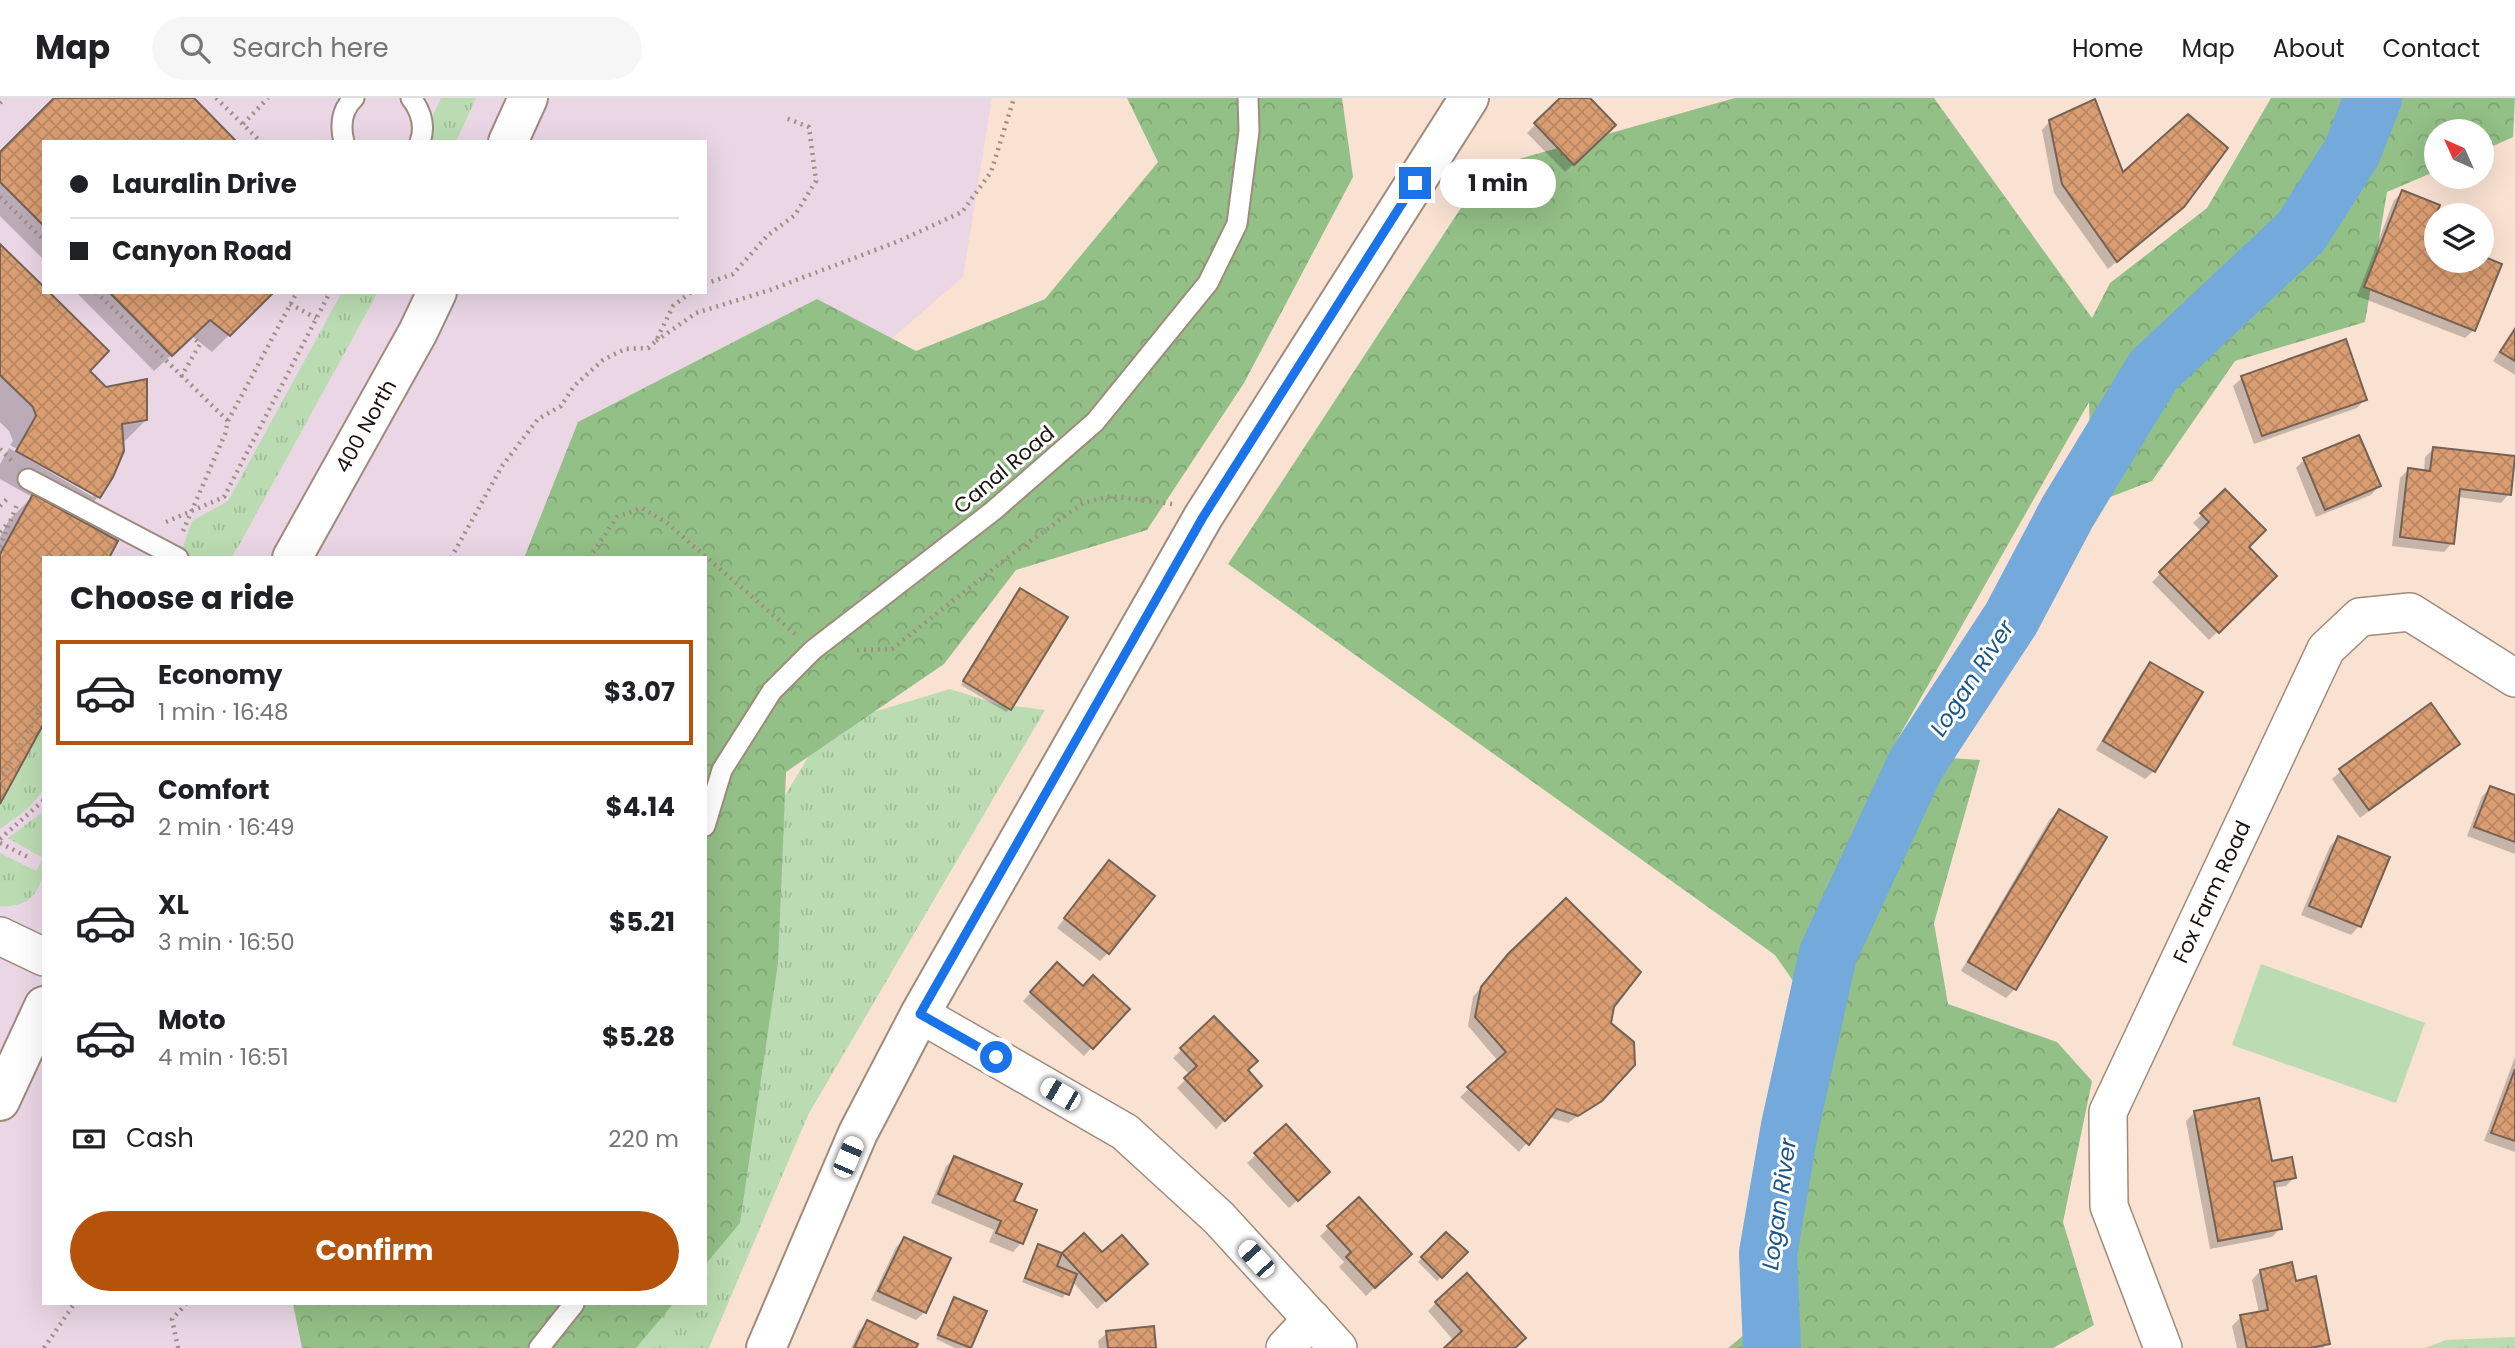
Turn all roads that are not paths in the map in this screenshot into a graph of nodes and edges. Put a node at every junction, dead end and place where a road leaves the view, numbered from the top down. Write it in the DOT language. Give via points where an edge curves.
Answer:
graph roads {
  1 [pos="354,98"];
  2 [pos="411,98"];
  3 [pos="528,98"];
  4 [pos="1248,98"];
  5 [pos="1469,98"];
  6 [pos="344,140"];
  7 [pos="420,140"];
  8 [pos="509,140"];
  9 [pos="436,294"];
  10 [pos="28,479"];
  11 [pos="174,556"];
  12 [pos="293,556"];
  13 [pos="2515,678"];
  14 [pos="707,819"];
  15 [pos="0,936"];
  16 [pos="42,956"];
  17 [pos="42,1010"];
  18 [pos="920,1014"];
  19 [pos="0,1101"];
  20 [pos="573,1305"];
  21 [pos="1312,1319"];
  22 [pos="539,1348"];
  23 [pos="766,1348"];
  24 [pos="1285,1348"];
  25 [pos="1339,1348"];
  26 [pos="2163,1348"];
  1 -- 6 [label="lane" via="343,114"];
  2 -- 7 [label="lane" via="423,121"];
  3 -- 8 [label="street"];
  4 -- 14 [label="lane, Canal Road" via="1250,131 1237,224 1208,283 1096,422 993,511 814,650 772,691 722,770"];
  5 -- 18 [label="street" via="1203,517"];
  9 -- 12 [label="street, 400 North"];
  10 -- 11 [label="lane"];
  13 -- 26 [label="street, Fox Farm Road" via="2410,612 2360,617 2326,649 2108,1112 2109,1206"];
  15 -- 16 [label="street"];
  17 -- 19 [label="street"];
  18 -- 21 [label="street" via="1125,1132 1219,1218"];
  18 -- 23 [label="street" via="858,1133"];
  20 -- 22 [label="lane"];
  21 -- 24 [label="street"];
  21 -- 25 [label="street"];
}
